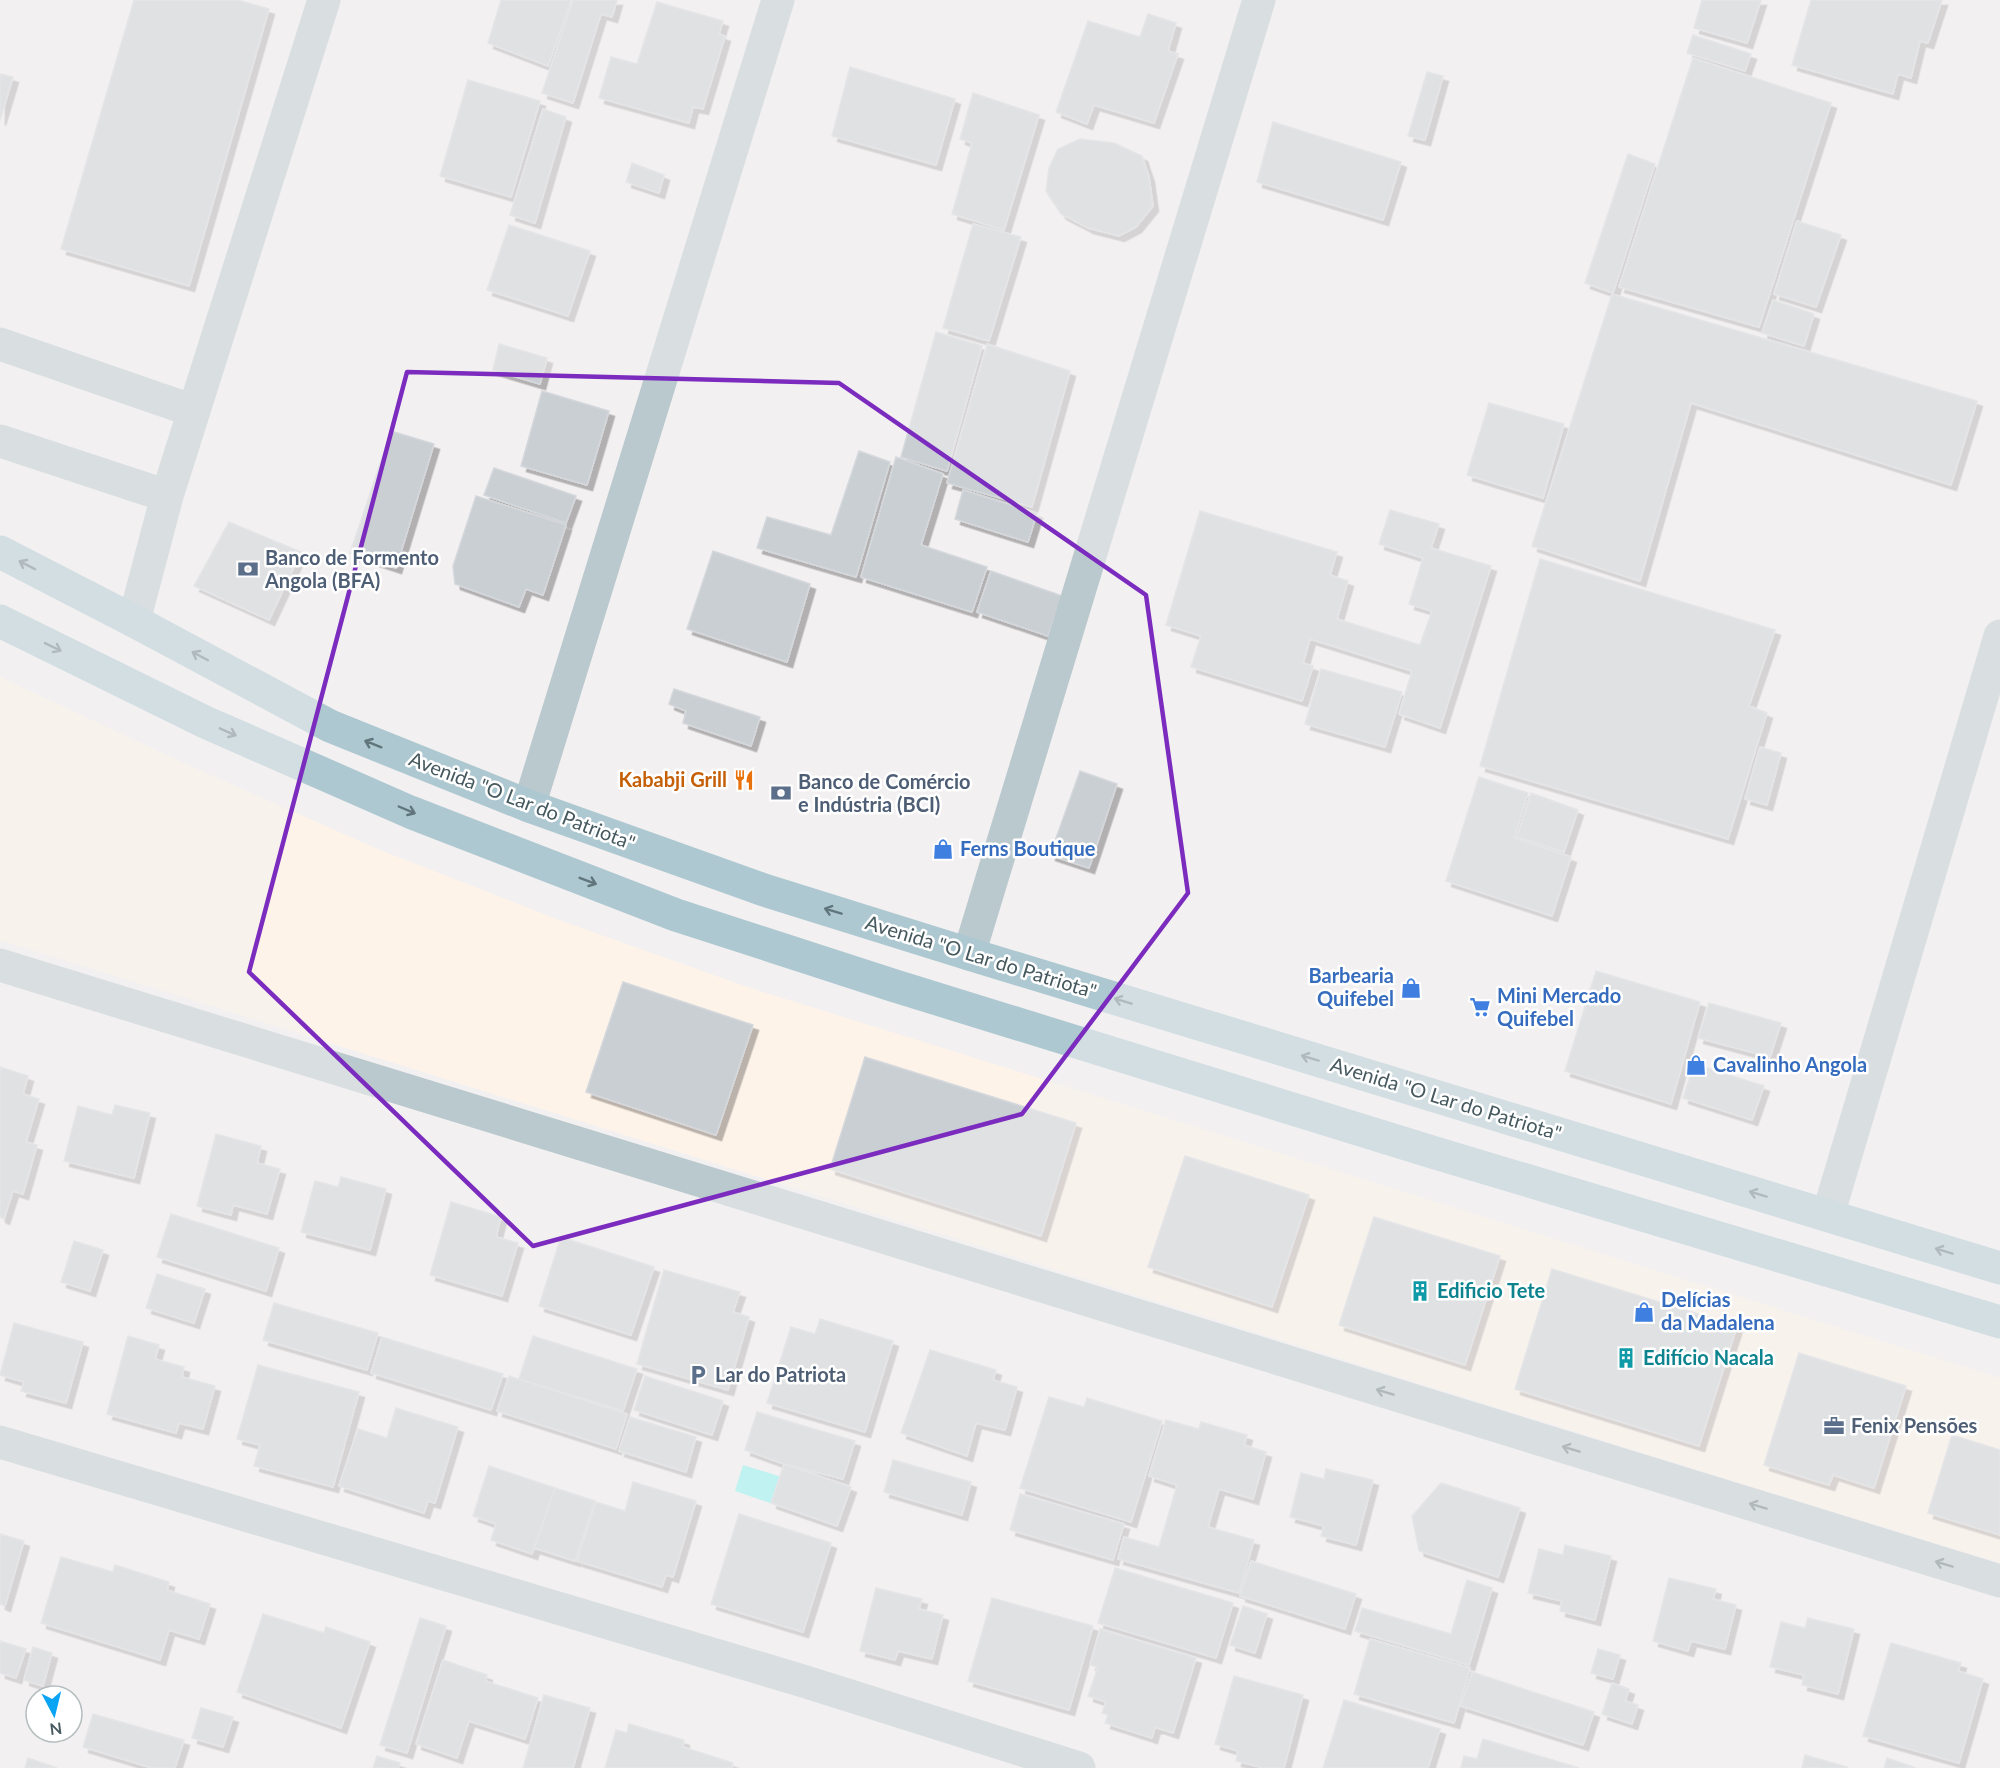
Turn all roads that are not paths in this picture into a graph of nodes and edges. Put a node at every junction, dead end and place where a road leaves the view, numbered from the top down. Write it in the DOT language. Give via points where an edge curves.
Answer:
graph roads {
  1 [pos="324,0"];
  2 [pos="778,0"];
  3 [pos="1259,0"];
  4 [pos="0,344"];
  5 [pos="194,411"];
  6 [pos="0,441"];
  7 [pos="167,496"];
  8 [pos="0,552"];
  9 [pos="0,621"];
  10 [pos="134,621"];
  11 [pos="2000,636"];
  12 [pos="529,806"];
  13 [pos="969,954"];
  14 [pos="0,965"];
  15 [pos="1828,1215"];
  16 [pos="2000,1268"];
  17 [pos="2000,1322"];
  18 [pos="0,1442"];
  19 [pos="2000,1581"];
  20 [pos="1079,1768"];
  1 -- 5 [label="street"];
  2 -- 12 [label="street"];
  3 -- 13 [label="street"];
  4 -- 5 [label="street"];
  5 -- 7 [label="street"];
  6 -- 7 [label="street"];
  7 -- 10 [label="street"];
  10 -- 8 [label="main road, Avenida \"O Lar do Patriota\", one-way"];
  9 -- 17 [label="main road, one-way" via="206,722 410,812 676,915 1421,1148"];
  12 -- 10 [label="main road, Avenida \"O Lar do Patriota\", one-way" via="330,726"];
  11 -- 15 [label="street"];
  13 -- 12 [label="main road, Avenida \"O Lar do Patriota\", one-way" via="764,890"];
  15 -- 13 [label="main road, Avenida \"O Lar do Patriota\", one-way"];
  19 -- 14 [label="street, one-way"];
  16 -- 15 [label="main road, Avenida \"O Lar do Patriota\", one-way"];
  18 -- 20 [label="street" via="803,1681"];
}
